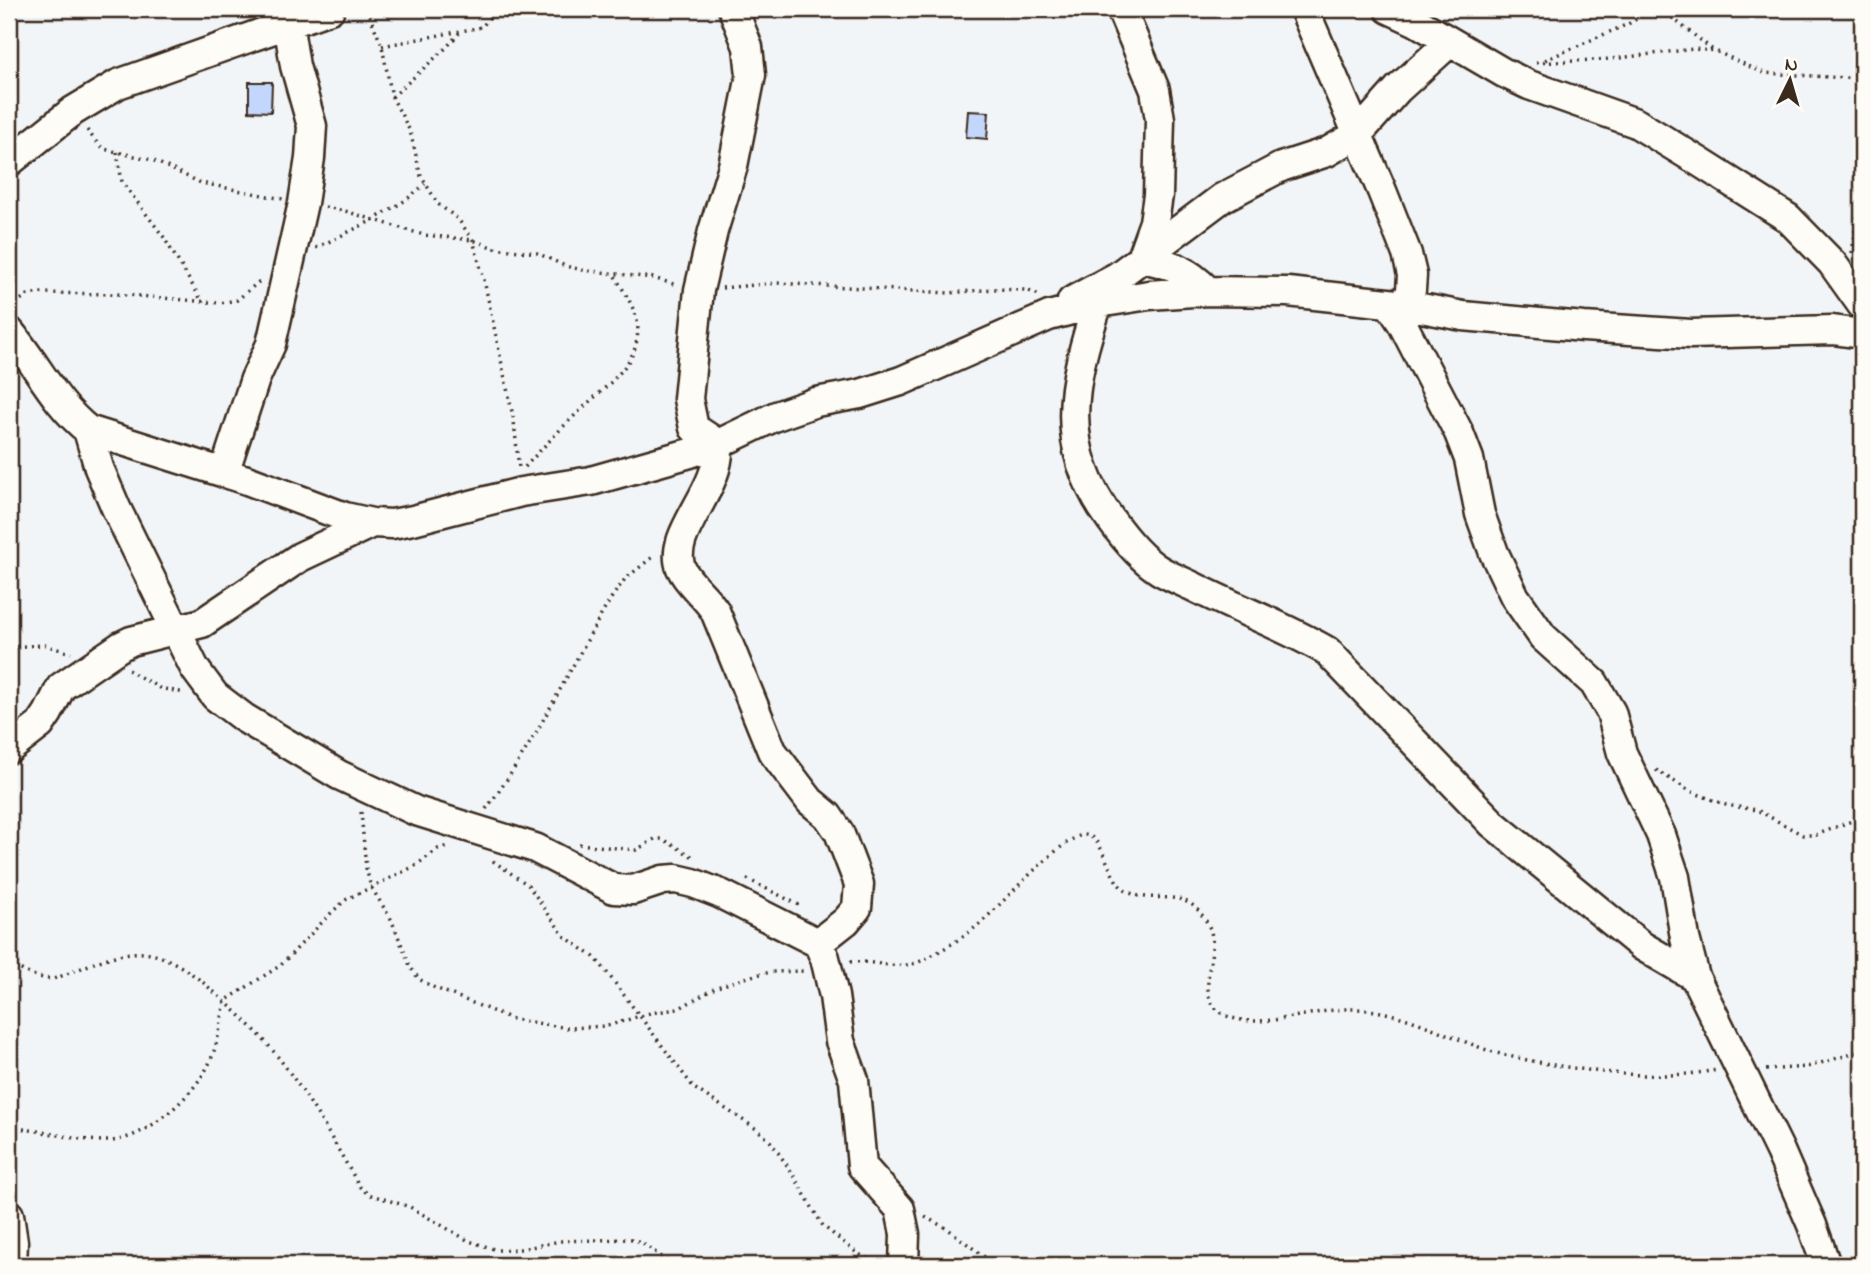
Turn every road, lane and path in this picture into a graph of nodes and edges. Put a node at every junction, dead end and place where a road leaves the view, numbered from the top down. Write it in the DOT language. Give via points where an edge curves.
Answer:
graph roads {
  1 [pos="330,9"];
  2 [pos="367,9"];
  3 [pos="496,9"];
  4 [pos="733,9"];
  5 [pos="1121,9"];
  6 [pos="1304,9"];
  7 [pos="1389,9"];
  8 [pos="1653,9"];
  9 [pos="1661,9"];
  10 [pos="281,15"];
  11 [pos="462,30"];
  12 [pos="1450,42"];
  13 [pos="382,46"];
  14 [pos="1715,51"];
  15 [pos="1543,61"];
  16 [pos="1504,73"];
  17 [pos="1862,79"];
  18 [pos="392,97"];
  19 [pos="74,111"];
  20 [pos="1358,134"];
  21 [pos="117,152"];
  22 [pos="9,162"];
  23 [pos="425,184"];
  24 [pos="1862,185"];
  25 [pos="303,203"];
  26 [pos="373,220"];
  27 [pos="474,240"];
  28 [pos="1141,258"];
  29 [pos="289,263"];
  30 [pos="612,273"];
  31 [pos="699,290"];
  32 [pos="1208,291"];
  33 [pos="1858,298"];
  34 [pos="203,303"];
  35 [pos="1098,303"];
  36 [pos="1398,304"];
  37 [pos="9,307"];
  38 [pos="1057,311"];
  39 [pos="9,331"];
  40 [pos="1862,334"];
  41 [pos="88,430"];
  42 [pos="718,444"];
  43 [pos="223,473"];
  44 [pos="372,523"];
  45 [pos="682,535"];
  46 [pos="177,631"];
  47 [pos="9,647"];
  48 [pos="105,657"];
  49 [pos="215,696"];
  50 [pos="9,749"];
  51 [pos="1653,769"];
  52 [pos="360,785"];
  53 [pos="1862,817"];
  54 [pos="463,836"];
  55 [pos="485,857"];
  56 [pos="370,887"];
  57 [pos="818,943"];
  58 [pos="9,962"];
  59 [pos="828,971"];
  60 [pos="1695,976"];
  61 [pos="225,1001"];
  62 [pos="640,1016"];
  63 [pos="1861,1050"];
  64 [pos="1738,1066"];
  65 [pos="9,1128"];
  66 [pos="897,1203"];
  67 [pos="9,1215"];
  68 [pos="12,1265"];
  69 [pos="673,1265"];
  70 [pos="878,1265"];
  71 [pos="904,1265"];
  72 [pos="995,1265"];
  73 [pos="1826,1265"];
  1 -- 10 [label="street"];
  2 -- 13 [label="path"];
  3 -- 11 [label="path" via="482,27"];
  4 -- 31 [label="street" via="748,47 751,75 733,166"];
  5 -- 28 [label="street" via="1155,90 1160,119 1158,195"];
  6 -- 20 [label="street"];
  7 -- 12 [label="street"];
  8 -- 15 [label="path"];
  9 -- 14 [label="path"];
  10 -- 19 [label="street" via="118,84"];
  10 -- 25 [label="street" via="312,125"];
  11 -- 13 [label="path"];
  11 -- 18 [label="path"];
  12 -- 16 [label="street"];
  12 -- 20 [label="street" via="1398,89"];
  13 -- 18 [label="path"];
  14 -- 15 [label="path"];
  14 -- 17 [label="path" via="1764,74"];
  15 -- 16 [label="path"];
  16 -- 33 [label="street" via="1636,123 1698,160 1787,218 1815,244"];
  18 -- 23 [label="path" via="410,131"];
  19 -- 21 [label="path" via="98,144"];
  19 -- 22 [label="street"];
  20 -- 28 [label="street" via="1222,198"];
  20 -- 36 [label="street" via="1412,275 1411,290"];
  21 -- 25 [label="path" via="152,160 201,183"];
  21 -- 34 [label="path" via="122,182 163,236"];
  23 -- 26 [label="path"];
  23 -- 27 [label="path"];
  24 -- 33 [label="path" via="1852,253"];
  25 -- 26 [label="path"];
  25 -- 29 [label="street"];
  26 -- 27 [label="path" via="424,235"];
  26 -- 29 [label="path"];
  27 -- 30 [label="path" via="494,248 537,253 565,266"];
  27 -- 30 [label="path" via="514,421 519,474 624,367 633,352 637,322"];
  28 -- 32 [label="street" via="1178,267"];
  28 -- 38 [label="street"];
  29 -- 34 [label="path" via="237,300"];
  29 -- 43 [label="street" via="271,344"];
  30 -- 31 [label="path"];
  31 -- 38 [label="path" via="777,283 949,293 1026,290"];
  31 -- 42 [label="street" via="689,412 694,428"];
  32 -- 35 [label="street"];
  32 -- 36 [label="street" via="1288,292"];
  34 -- 37 [label="path" via="117,294 39,293"];
  35 -- 38 [label="street"];
  35 -- 60 [label="street" via="1078,373 1073,434 1076,453 1098,503 1124,538 1158,569 1327,651 1493,824 1642,946"];
  36 -- 40 [label="street" via="1463,316 1668,333 1833,330"];
  36 -- 60 [label="street" via="1402,323 1459,433 1479,514 1515,597 1543,637 1594,683 1611,712 1622,753 1661,835 1675,877"];
  38 -- 42 [label="street" via="901,381 816,402"];
  39 -- 41 [label="street" via="57,399"];
  41 -- 43 [label="street"];
  41 -- 46 [label="street" via="99,468"];
  42 -- 44 [label="street" via="591,481 521,492 413,520"];
  42 -- 45 [label="street" via="711,482"];
  43 -- 44 [label="street"];
  44 -- 46 [label="street" via="300,557 202,623"];
  45 -- 54 [label="path" via="625,579 517,765"];
  45 -- 57 [label="street" via="680,565 715,611 772,751 839,832 859,884 857,908"];
  46 -- 48 [label="street" via="131,642"];
  46 -- 49 [label="street" via="195,669"];
  47 -- 48 [label="path" via="45,645 81,656"];
  48 -- 49 [label="path" via="159,688"];
  48 -- 50 [label="street" via="61,687 40,725"];
  49 -- 52 [label="street" via="279,741"];
  51 -- 53 [label="path" via="1690,791 1726,805 1757,810 1803,835 1816,835"];
  52 -- 54 [label="street"];
  52 -- 56 [label="path"];
  54 -- 56 [label="path"];
  54 -- 57 [label="street" via="535,848 614,889 633,890 676,879 693,883"];
  55 -- 62 [label="path" via="528,885 564,936 594,957"];
  56 -- 61 [label="path" via="333,911 281,965"];
  56 -- 62 [label="path" via="391,919 411,968 433,987 493,1013 539,1025 592,1028"];
  57 -- 59 [label="street"];
  58 -- 61 [label="path" via="25,973 53,979 112,958 146,953 188,970"];
  59 -- 62 [label="path" via="755,975 717,987 678,1009"];
  59 -- 64 [label="path" via="849,962 895,966 922,961 979,924 1040,866 1081,835 1098,842 1114,878 1128,892 1181,899 1203,916 1213,939 1208,987 1212,1003 1223,1014 1243,1021 1354,1009 1391,1014 1502,1054 1632,1076"];
  59 -- 66 [label="street" via="840,1041 854,1080 862,1166"];
  60 -- 64 [label="street"];
  61 -- 65 [label="path" via="209,1063 196,1086 147,1128 113,1141"];
  61 -- 69 [label="path" via="273,1051 368,1194 410,1207 483,1247 510,1250 560,1241 631,1239"];
  62 -- 70 [label="path" via="694,1088 770,1141 823,1226"];
  63 -- 64 [label="path" via="1783,1070"];
  64 -- 73 [label="street" via="1795,1183"];
  66 -- 71 [label="street" via="904,1221"];
  66 -- 72 [label="path" via="948,1229"];
  67 -- 68 [label="street"];
}
